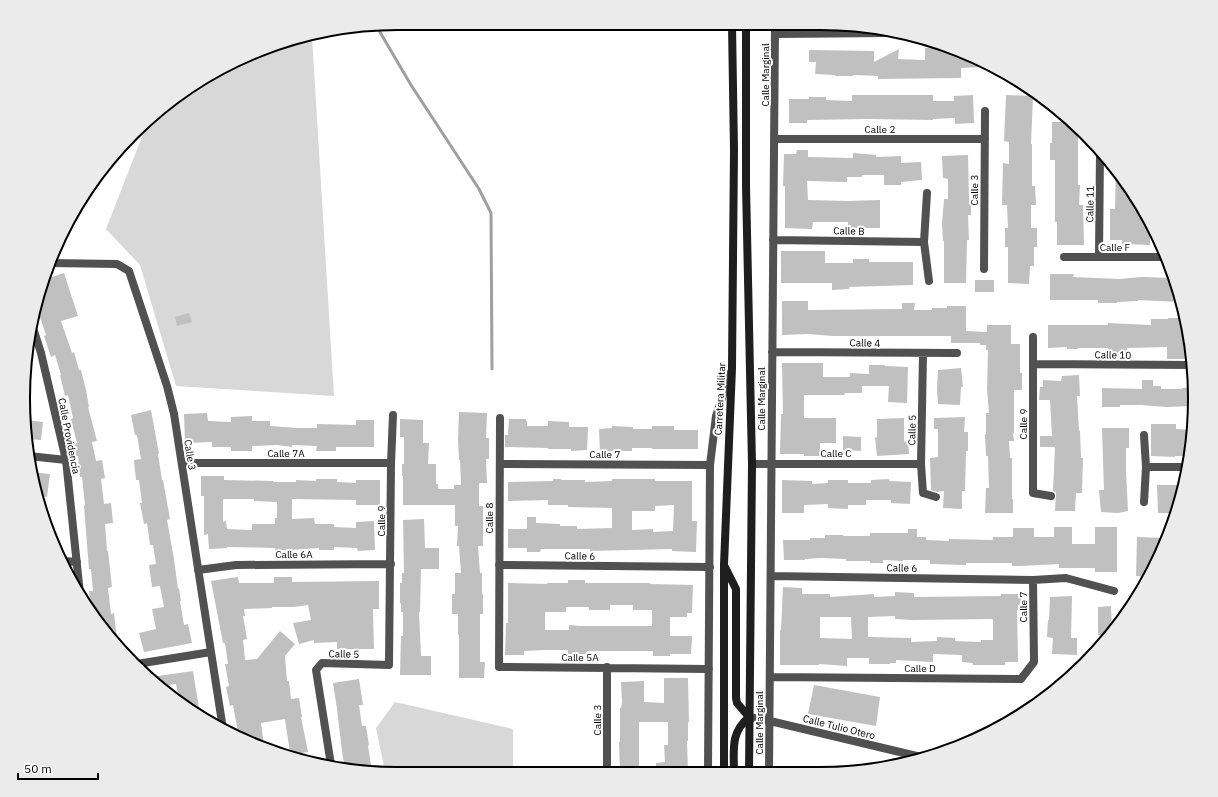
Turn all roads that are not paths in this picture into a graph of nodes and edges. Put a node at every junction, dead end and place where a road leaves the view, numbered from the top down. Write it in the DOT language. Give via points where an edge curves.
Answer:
graph roads {
  1 [pos="732,30"];
  2 [pos="746,30"];
  3 [pos="775,30"];
  4 [pos="858,32"];
  5 [pos="985,112"];
  6 [pos="775,139"];
  7 [pos="985,139"];
  8 [pos="1100,160"];
  9 [pos="927,193"];
  10 [pos="773,240"];
  11 [pos="924,242"];
  12 [pos="1064,256"];
  13 [pos="1099,257"];
  14 [pos="1160,257"];
  15 [pos="56,263"];
  16 [pos="984,269"];
  17 [pos="929,281"];
  18 [pos="35,336"];
  19 [pos="1033,337"];
  20 [pos="772,352"];
  21 [pos="957,353"];
  22 [pos="923,354"];
  23 [pos="1034,364"];
  24 [pos="1186,365"];
  25 [pos="732,368"];
  26 [pos="393,415"];
  27 [pos="500,418"];
  28 [pos="1144,435"];
  29 [pos="35,457"];
  30 [pos="66,460"];
  31 [pos="182,463"];
  32 [pos="391,463"];
  33 [pos="771,463"];
  34 [pos="500,464"];
  35 [pos="752,464"];
  36 [pos="921,464"];
  37 [pos="710,465"];
  38 [pos="1146,467"];
  39 [pos="1182,467"];
  40 [pos="1051,496"];
  41 [pos="936,497"];
  42 [pos="1144,502"];
  43 [pos="68,561"];
  44 [pos="77,562"];
  45 [pos="391,564"];
  46 [pos="499,565"];
  47 [pos="724,565"];
  48 [pos="710,568"];
  49 [pos="198,570"];
  50 [pos="770,576"];
  51 [pos="1033,580"];
  52 [pos="79,583"];
  53 [pos="1114,591"];
  54 [pos="390,609"];
  55 [pos="499,619"];
  56 [pos="1034,635"];
  57 [pos="211,652"];
  58 [pos="145,665"];
  59 [pos="607,667"];
  60 [pos="709,669"];
  61 [pos="770,677"];
  62 [pos="749,717"];
  63 [pos="770,720"];
  64 [pos="221,721"];
  65 [pos="912,755"];
  66 [pos="330,761"];
  67 [pos="606,767"];
  68 [pos="708,767"];
  69 [pos="724,767"];
  70 [pos="734,767"];
  71 [pos="749,767"];
  72 [pos="769,767"];
  1 -- 25 [label="main road, Carretera Militar"];
  2 -- 35 [label="main road" via="746,186"];
  3 -- 4 [label="street"];
  3 -- 6 [label="street, Calle Marginal"];
  5 -- 7 [label="street, Calle 3"];
  6 -- 7 [label="street, Calle 2"];
  6 -- 10 [label="street, Calle Marginal"];
  7 -- 16 [label="street, Calle 3"];
  8 -- 13 [label="street, Calle 11"];
  9 -- 11 [label="street"];
  10 -- 11 [label="street, Calle B"];
  10 -- 20 [label="street, Calle Marginal"];
  11 -- 17 [label="street"];
  12 -- 13 [label="street, Calle F"];
  13 -- 14 [label="street, Calle F"];
  15 -- 31 [label="street, Calle 3" via="118,264 129,271 167,386"];
  18 -- 30 [label="street, Calle Providencia"];
  19 -- 23 [label="street, Calle 9"];
  20 -- 22 [label="street, Calle 4"];
  20 -- 33 [label="street, Calle Marginal"];
  21 -- 22 [label="street, Calle 4"];
  22 -- 36 [label="street, Calle 5"];
  23 -- 24 [label="street, Calle 10"];
  23 -- 40 [label="street, Calle 9" via="1033,493"];
  25 -- 37 [label="street" via="716,416"];
  25 -- 47 [label="main road, Carretera Militar"];
  26 -- 32 [label="street, Calle 9"];
  27 -- 34 [label="street, Calle 8"];
  28 -- 38 [label="street"];
  29 -- 30 [label="street"];
  30 -- 44 [label="street, Calle Providencia"];
  31 -- 32 [label="street, Calle 7A"];
  31 -- 49 [label="street, Calle 3"];
  32 -- 45 [label="street, Calle 9"];
  33 -- 35 [label="street, Calle C"];
  33 -- 36 [label="street, Calle C"];
  33 -- 50 [label="street, Calle Marginal"];
  34 -- 37 [label="street, Calle 7"];
  34 -- 46 [label="street, Calle 8"];
  35 -- 62 [label="main road"];
  36 -- 41 [label="street, Calle 5" via="923,493"];
  37 -- 48 [label="street"];
  38 -- 39 [label="street"];
  38 -- 42 [label="street"];
  43 -- 44 [label="street"];
  44 -- 52 [label="street, Calle Providencia"];
  45 -- 49 [label="street, Calle 6A" via="236,564"];
  45 -- 54 [label="street, Calle 9"];
  46 -- 48 [label="street, Calle 6"];
  46 -- 55 [label="street, Calle 8"];
  47 -- 62 [label="main road" via="736,589 736,698"];
  47 -- 69 [label="main road, Carretera Militar"];
  48 -- 60 [label="street"];
  49 -- 57 [label="street, Calle 3"];
  50 -- 51 [label="street, Calle 6"];
  50 -- 61 [label="street, Calle Marginal"];
  51 -- 53 [label="street, Calle 6" via="1066,578"];
  51 -- 56 [label="street, Calle 7"];
  54 -- 66 [label="street, Calle 5" via="389,665 322,664 316,670"];
  55 -- 59 [label="street, Calle 5A" via="499,667"];
  56 -- 61 [label="street, Calle D" via="1034,662 1021,679"];
  57 -- 58 [label="street"];
  57 -- 64 [label="street, Calle 3"];
  59 -- 60 [label="street, Calle 5A"];
  59 -- 67 [label="street, Calle 3"];
  60 -- 68 [label="street"];
  61 -- 63 [label="street, Calle Marginal"];
  62 -- 63 [label="street, Calle Tulio Otero"];
  62 -- 70 [label="main road" via="742,723 734,738"];
  62 -- 71 [label="main road"];
  63 -- 65 [label="street, Calle Tulio Otero"];
  63 -- 72 [label="street, Calle Marginal"];
}
